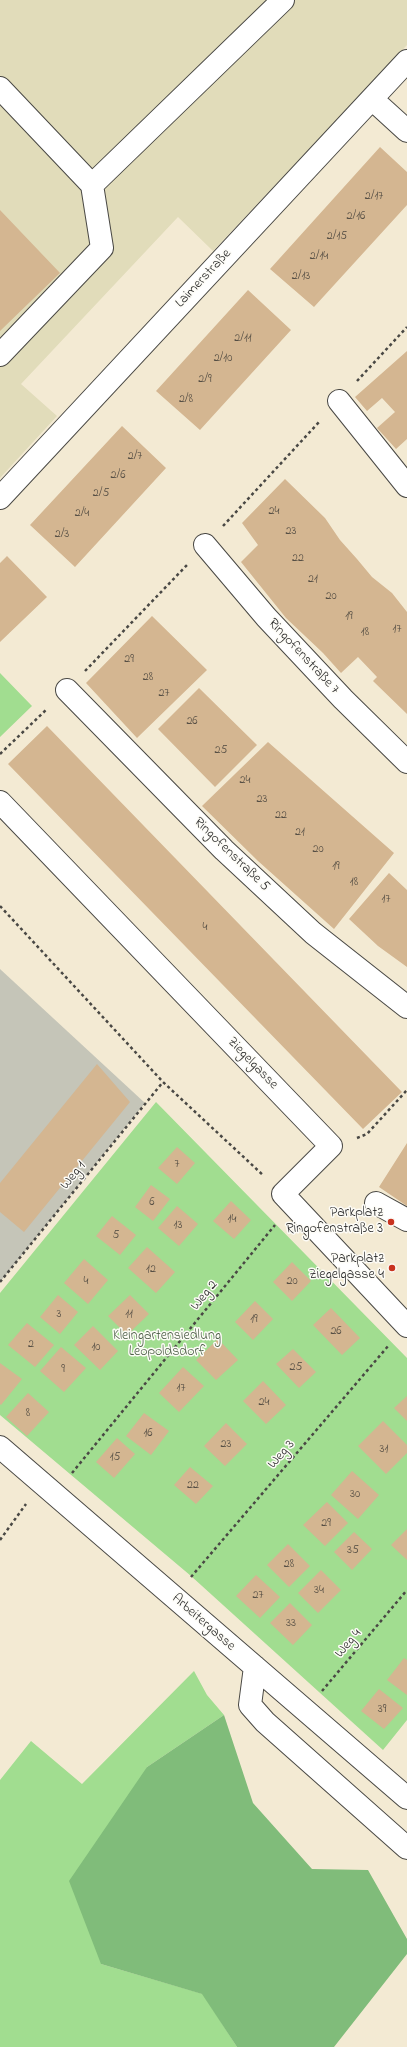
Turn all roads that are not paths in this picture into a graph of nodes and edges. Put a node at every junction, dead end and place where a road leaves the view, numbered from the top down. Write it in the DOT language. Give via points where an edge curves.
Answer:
graph roads {
  1 [pos="283,0"];
  2 [pos="407,61"];
  3 [pos="0,88"];
  4 [pos="372,99"];
  5 [pos="407,131"];
  6 [pos="92,185"];
  7 [pos="0,355"];
  8 [pos="339,400"];
  9 [pos="407,486"];
  10 [pos="0,498"];
  11 [pos="205,545"];
  12 [pos="67,690"];
  13 [pos="407,762"];
  14 [pos="0,802"];
  15 [pos="407,1007"];
  16 [pos="376,1203"];
  17 [pos="407,1220"];
  18 [pos="407,1326"];
  19 [pos="0,1446"];
  20 [pos="255,1667"];
  21 [pos="407,1798"];
  22 [pos="407,1848"];
  1 -- 6 [label="street"];
  2 -- 4 [label="street, Laimerstraße"];
  3 -- 6 [label="street"];
  4 -- 5 [label="street"];
  4 -- 10 [label="street, Laimerstraße"];
  6 -- 7 [label="street" via="102,248"];
  8 -- 9 [label="street"];
  11 -- 13 [label="street, Ringofenstraße 7" via="266,617"];
  12 -- 15 [label="street, Ringofenstraße 5" via="229,855 313,933"];
  14 -- 18 [label="street, Ziegelgasse" via="331,1146 288,1198"];
  16 -- 17 [label="street"];
  19 -- 20 [label="street, Arbeitergasse"];
  20 -- 21 [label="street, Arbeitergasse"];
  20 -- 22 [label="street" via="250,1705 265,1722"];
}
